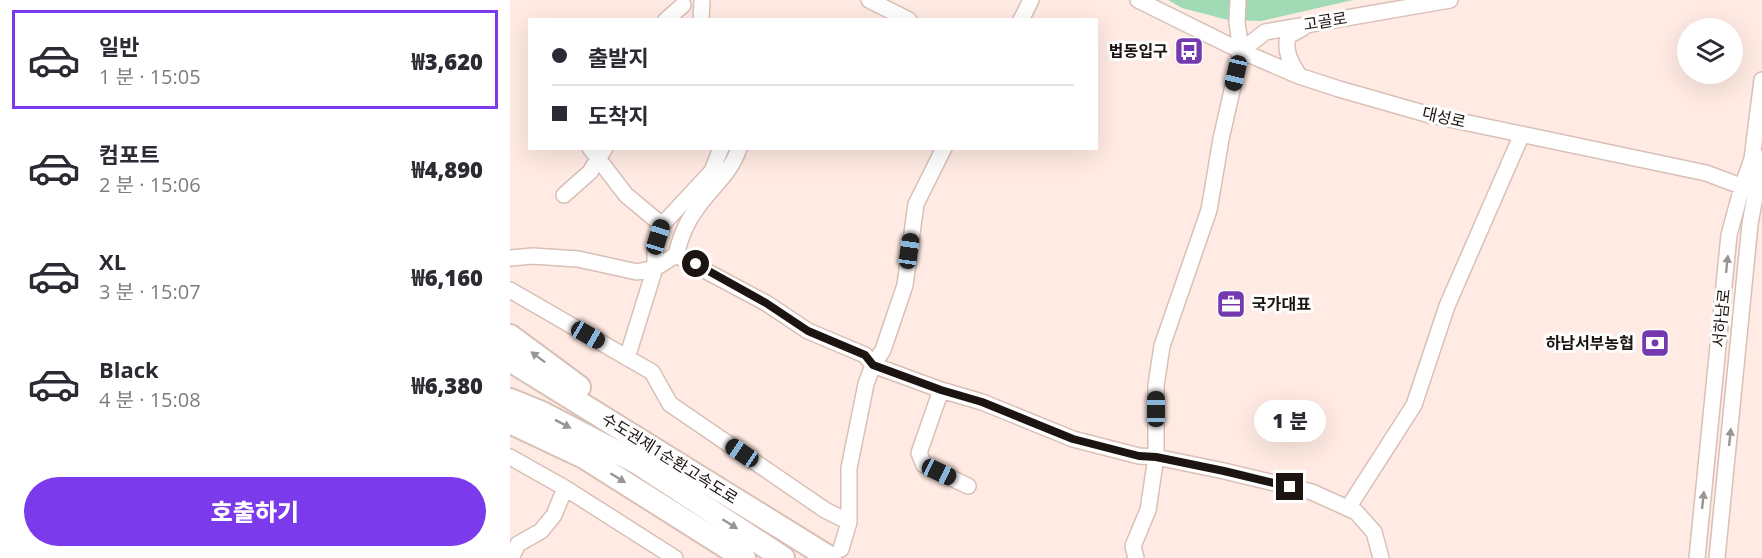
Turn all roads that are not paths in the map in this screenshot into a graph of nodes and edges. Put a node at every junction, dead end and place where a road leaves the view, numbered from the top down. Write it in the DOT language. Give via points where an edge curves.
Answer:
graph roads {
  1 [pos="702,0"];
  2 [pos="869,0"];
  3 [pos="1031,0"];
  4 [pos="1138,0"];
  5 [pos="1238,0"];
  6 [pos="1450,0"];
  7 [pos="683,8"];
  8 [pos="669,18"];
  9 [pos="701,18"];
  10 [pos="905,18"];
  11 [pos="1022,18"];
  12 [pos="1311,24"];
  13 [pos="1241,51"];
  14 [pos="1299,76"];
  15 [pos="1762,80"];
  16 [pos="1522,134"];
  17 [pos="720,150"];
  18 [pos="738,150"];
  19 [pos="943,150"];
  20 [pos="598,152"];
  21 [pos="1762,158"];
  22 [pos="1753,191"];
  23 [pos="564,195"];
  24 [pos="662,225"];
  25 [pos="676,255"];
  26 [pos="510,258"];
  27 [pos="655,268"];
  28 [pos="510,290"];
  29 [pos="510,336"];
  30 [pos="627,358"];
  31 [pos="510,360"];
  32 [pos="873,365"];
  33 [pos="941,390"];
  34 [pos="510,399"];
  35 [pos="510,422"];
  36 [pos="510,457"];
  37 [pos="1156,457"];
  38 [pos="704,479"];
  39 [pos="968,486"];
  40 [pos="565,488"];
  41 [pos="1348,508"];
  42 [pos="849,522"];
  43 [pos="836,553"];
  44 [pos="511,558"];
  45 [pos="675,558"];
  46 [pos="744,558"];
  47 [pos="783,558"];
  48 [pos="1136,558"];
  49 [pos="1380,558"];
  50 [pos="1697,558"];
  51 [pos="1717,558"];
  1 -- 9 [label="street"];
  2 -- 10 [label="street"];
  3 -- 11 [label="street"];
  4 -- 13 [label="street, 대성로"];
  5 -- 13 [label="street"];
  6 -- 12 [label="street, 고골로"];
  7 -- 8 [label="street"];
  12 -- 13 [label="street, 고골로" via="1265,32"];
  12 -- 14 [label="street" via="1288,36 1289,57"];
  13 -- 14 [label="street, 대성로"];
  13 -- 37 [label="street" via="1209,210 1162,346 1156,385"];
  14 -- 16 [label="street, 대성로" via="1399,107"];
  15 -- 22 [label="street, 서하남로" via="1752,159"];
  16 -- 22 [label="street, 대성로" via="1686,168"];
  16 -- 41 [label="street" via="1448,306 1414,405"];
  17 -- 24 [label="street" via="712,171"];
  18 -- 25 [label="street" via="721,180 694,211 681,234"];
  19 -- 32 [label="street" via="916,204 905,285 883,350"];
  20 -- 23 [label="street" via="590,172"];
  20 -- 24 [label="street" via="626,195"];
  21 -- 22 [label="street, 서하남로"];
  50 -- 22 [label="street, 서하남로, one-way" via="1730,235"];
  51 -- 22 [label="street, 서하남로, one-way"];
  24 -- 27 [label="street" via="655,248"];
  25 -- 27 [label="street"];
  25 -- 32 [label="street" via="766,303 808,331 865,355"];
  26 -- 27 [label="street" via="578,259 637,272"];
  27 -- 30 [label="street"];
  28 -- 30 [label="street"];
  38 -- 29 [label="highway, one-way"];
  30 -- 42 [label="street" via="652,372 670,404 825,510"];
  31 -- 38 [label="highway, 수도권제1순환고속도로"];
  32 -- 33 [label="street"];
  32 -- 42 [label="street" via="849,468"];
  33 -- 37 [label="street" via="982,402 1073,439"];
  33 -- 39 [label="street" via="919,453 924,465"];
  34 -- 47 [label="highway, one-way" via="638,463"];
  35 -- 46 [label="highway, one-way" via="584,457"];
  36 -- 40 [label="street"];
  37 -- 41 [label="street" via="1312,492"];
  37 -- 48 [label="street" via="1148,510 1133,546"];
  38 -- 43 [label="highway, 수도권제1순환고속도로"];
  40 -- 44 [label="street" via="554,515 541,531 518,544"];
  40 -- 45 [label="street"];
  41 -- 49 [label="street" via="1374,532"];
  42 -- 43 [label="street"];
}
